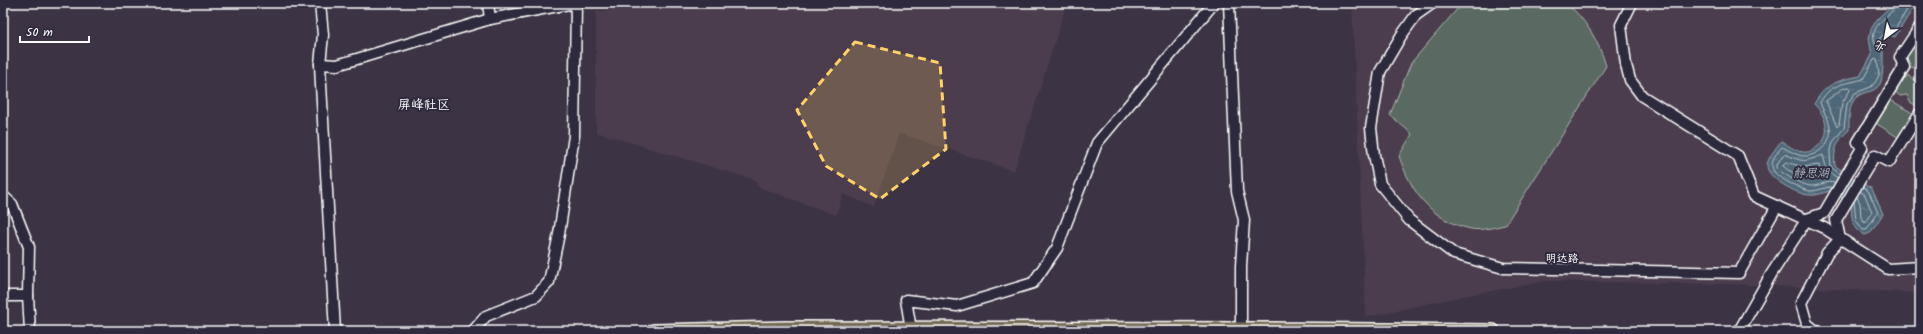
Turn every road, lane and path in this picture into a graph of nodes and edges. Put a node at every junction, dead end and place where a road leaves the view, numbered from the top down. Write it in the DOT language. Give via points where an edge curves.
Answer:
graph roads {
  1 [pos="320,3"];
  2 [pos="488,3"];
  3 [pos="575,3"];
  4 [pos="1214,3"];
  5 [pos="1229,3"];
  6 [pos="1433,3"];
  7 [pos="1632,3"];
  8 [pos="490,19"];
  9 [pos="1920,26"];
  10 [pos="320,64"];
  11 [pos="1920,113"];
  12 [pos="4,199"];
  13 [pos="1777,206"];
  14 [pos="1807,219"];
  15 [pos="1840,239"];
  16 [pos="1920,267"];
  17 [pos="3,296"];
  18 [pos="28,296"];
  19 [pos="911,328"];
  20 [pos="1241,330"];
  21 [pos="30,331"];
  22 [pos="335,331"];
  23 [pos="473,331"];
  24 [pos="653,331"];
  25 [pos="1493,331"];
  26 [pos="1739,331"];
  27 [pos="1816,331"];
  1 -- 10 [label="street" via="323,35"];
  2 -- 8 [label="street"];
  3 -- 8 [label="street"];
  3 -- 23 [label="street" via="574,136 549,282 536,296 486,316"];
  4 -- 19 [label="street" via="1097,143 1057,248 1033,283 957,306 906,300"];
  5 -- 20 [label="street" via="1237,191 1244,220"];
  6 -- 13 [label="street, 明达路" via="1413,20 1380,72 1371,128 1380,184 1409,220 1454,254 1503,268 1739,273"];
  7 -- 13 [label="street" via="1621,25 1630,80 1642,96 1738,156 1754,196"];
  8 -- 10 [label="street" via="337,65"];
  9 -- 14 [label="street" via="1900,57 1904,67 1858,142 1862,148 1824,213"];
  10 -- 22 [label="street"];
  11 -- 15 [label="street" via="1889,162 1875,155 1836,220"];
  12 -- 18 [label="street" via="12,204 29,247"];
  13 -- 14 [label="street"];
  14 -- 15 [label="street"];
  14 -- 26 [label="street"];
  15 -- 16 [label="street" via="1888,269"];
  15 -- 27 [label="street" via="1827,253 1801,303 1807,324"];
  17 -- 18 [label="street"];
  18 -- 21 [label="street"];
  19 -- 20 [label="main road"];
  19 -- 24 [label="main road"];
  20 -- 25 [label="main road"];
}
